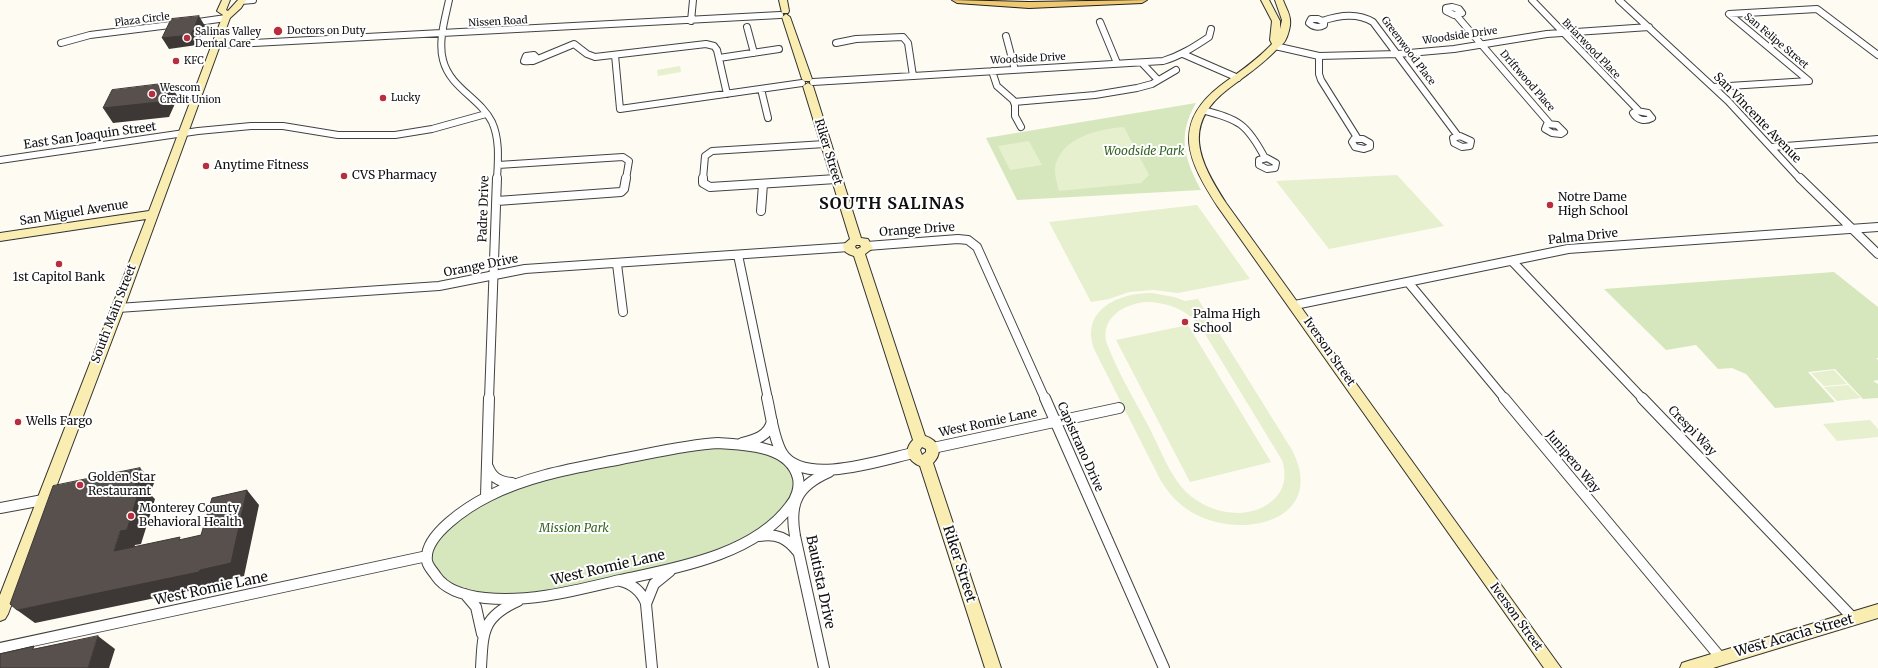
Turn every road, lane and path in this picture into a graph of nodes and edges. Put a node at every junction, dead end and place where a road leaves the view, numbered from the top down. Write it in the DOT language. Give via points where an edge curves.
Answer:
graph roads {
  1 [pos="226,0"];
  2 [pos="253,0"];
  3 [pos="449,0"];
  4 [pos="693,0"];
  5 [pos="783,0"];
  6 [pos="957,0"];
  7 [pos="1142,0"];
  8 [pos="1265,0"];
  9 [pos="1279,0"];
  10 [pos="1532,0"];
  11 [pos="1619,0"];
  12 [pos="241,1"];
  13 [pos="784,15"];
  14 [pos="1456,15"];
  15 [pos="227,16"];
  16 [pos="1322,20"];
  17 [pos="691,21"];
  18 [pos="1100,22"];
  19 [pos="747,27"];
  20 [pos="1649,27"];
  21 [pos="1211,29"];
  22 [pos="1562,32"];
  23 [pos="444,33"];
  24 [pos="1006,36"];
  25 [pos="61,43"];
  26 [pos="836,44"];
  27 [pos="1276,44"];
  28 [pos="1481,44"];
  29 [pos="216,45"];
  30 [pos="779,49"];
  31 [pos="754,53"];
  32 [pos="1183,54"];
  33 [pos="1398,54"];
  34 [pos="615,55"];
  35 [pos="1878,55"];
  36 [pos="1319,56"];
  37 [pos="719,58"];
  38 [pos="533,61"];
  39 [pos="1142,63"];
  40 [pos="1116,64"];
  41 [pos="1015,70"];
  42 [pos="1176,70"];
  43 [pos="992,71"];
  44 [pos="913,76"];
  45 [pos="1238,78"];
  46 [pos="1158,80"];
  47 [pos="808,83"];
  48 [pos="1713,87"];
  49 [pos="761,89"];
  50 [pos="726,94"];
  51 [pos="1014,102"];
  52 [pos="1202,110"];
  53 [pos="1638,110"];
  54 [pos="486,114"];
  55 [pos="768,118"];
  56 [pos="1550,124"];
  57 [pos="1021,127"];
  58 [pos="182,134"];
  59 [pos="1458,136"];
  60 [pos="1358,139"];
  61 [pos="1878,139"];
  62 [pos="825,144"];
  63 [pos="1772,147"];
  64 [pos="1264,158"];
  65 [pos="0,160"];
  66 [pos="498,165"];
  67 [pos="836,179"];
  68 [pos="763,184"];
  69 [pos="497,201"];
  70 [pos="761,211"];
  71 [pos="153,214"];
  72 [pos="1878,227"];
  73 [pos="1852,229"];
  74 [pos="0,237"];
  75 [pos="968,240"];
  76 [pos="858,247"];
  77 [pos="1878,254"];
  78 [pos="738,255"];
  79 [pos="1512,260"];
  80 [pos="617,264"];
  81 [pos="494,274"];
  82 [pos="1408,282"];
  83 [pos="1295,305"];
  84 [pos="118,308"];
  85 [pos="623,312"];
  86 [pos="1119,408"];
  87 [pos="772,420"];
  88 [pos="1056,422"];
  89 [pos="736,444"];
  90 [pos="916,448"];
  91 [pos="929,454"];
  92 [pos="787,459"];
  93 [pos="488,462"];
  94 [pos="841,468"];
  95 [pos="516,483"];
  96 [pos="486,496"];
  97 [pos="44,500"];
  98 [pos="795,502"];
  99 [pos="0,508"];
  100 [pos="755,537"];
  101 [pos="799,554"];
  102 [pos="427,556"];
  103 [pos="674,568"];
  104 [pos="616,581"];
  105 [pos="465,594"];
  106 [pos="522,599"];
  107 [pos="646,604"];
  108 [pos="1878,611"];
  109 [pos="0,614"];
  110 [pos="1854,619"];
  111 [pos="482,638"];
  112 [pos="0,648"];
  113 [pos="1720,657"];
  114 [pos="481,668"];
  115 [pos="652,668"];
  116 [pos="824,668"];
  117 [pos="993,668"];
  118 [pos="1164,668"];
  119 [pos="1553,668"];
  120 [pos="1688,668"];
  1 -- 15 [label="street, South Main Street" via="221,11"];
  2 -- 12 [label="street"];
  3 -- 23 [label="street, Padre Drive"];
  4 -- 17 [label="street"];
  5 -- 13 [label="street, Riker Street"];
  6 -- 7 [label="main road" via="1029,5"];
  8 -- 27 [label="street" via="1276,21"];
  9 -- 27 [label="street, Iverson Street" via="1286,20 1281,41"];
  10 -- 22 [label="street, Briarwood Place"];
  11 -- 20 [label="street, San Vincente Avenue"];
  12 -- 15 [label="street, South Main Street" via="238,8"];
  13 -- 17 [label="street, Nissen Road"];
  13 -- 47 [label="street, Riker Street"];
  14 -- 28 [label="street, Driftwood Place"];
  15 -- 25 [label="street, Plaza Circle" via="90,36"];
  15 -- 29 [label="street, South Main Street"];
  16 -- 33 [label="street, Greenwood Place" via="1359,16 1367,18"];
  17 -- 23 [label="street, Nissen Road"];
  18 -- 40 [label="street"];
  19 -- 31 [label="street"];
  20 -- 22 [label="street, Woodside Drive"];
  20 -- 48 [label="street, San Vincente Avenue"];
  21 -- 32 [label="street, Woodside Drive" via="1209,37"];
  22 -- 28 [label="street, Woodside Drive"];
  22 -- 53 [label="street, Briarwood Place"];
  23 -- 29 [label="street, Nissen Road"];
  23 -- 54 [label="street, Padre Drive" via="443,61 448,75"];
  24 -- 41 [label="street"];
  26 -- 44 [label="street" via="856,39 903,37 908,43"];
  27 -- 36 [label="street, Woodside Drive"];
  27 -- 45 [label="street, Iverson Street" via="1263,59"];
  28 -- 33 [label="street, Woodside Drive"];
  28 -- 56 [label="street, Driftwood Place"];
  29 -- 58 [label="street, South Main Street"];
  30 -- 31 [label="street"];
  31 -- 37 [label="street"];
  32 -- 39 [label="street, Woodside Drive" via="1163,61"];
  32 -- 45 [label="street"];
  33 -- 36 [label="street, Woodside Drive"];
  33 -- 59 [label="street, Greenwood Place"];
  34 -- 37 [label="street" via="702,44 716,48"];
  34 -- 38 [label="street" via="592,56 574,44"];
  34 -- 50 [label="street, Woodside Drive" via="620,110"];
  35 -- 48 [label="street, San Felipe Street" via="1817,9 1729,14 1809,81"];
  36 -- 60 [label="street" via="1321,80"];
  37 -- 50 [label="street"];
  39 -- 40 [label="street, Woodside Drive"];
  39 -- 46 [label="street"];
  40 -- 41 [label="street, Woodside Drive"];
  41 -- 43 [label="street, Woodside Drive"];
  42 -- 46 [label="street"];
  43 -- 44 [label="street, Woodside Drive"];
  43 -- 51 [label="street" via="997,86"];
  44 -- 47 [label="street, Woodside Drive"];
  45 -- 52 [label="street, Iverson Street" via="1218,92"];
  46 -- 51 [label="street" via="1143,87 1109,93"];
  47 -- 49 [label="street, Woodside Drive"];
  47 -- 62 [label="street, Riker Street"];
  48 -- 63 [label="street, San Vincente Avenue"];
  49 -- 50 [label="street, Woodside Drive"];
  49 -- 55 [label="street"];
  51 -- 57 [label="street" via="1015,116"];
  52 -- 64 [label="street" via="1225,116 1245,126 1253,135"];
  52 -- 83 [label="street, Iverson Street" via="1195,124 1192,143 1197,164 1222,205"];
  54 -- 58 [label="street, East San Joaquin Street" via="431,130 379,137 338,135 280,125 246,126"];
  54 -- 66 [label="street, Padre Drive" via="497,136"];
  58 -- 65 [label="street, East San Joaquin Street"];
  58 -- 71 [label="street, South Main Street"];
  61 -- 63 [label="street"];
  62 -- 67 [label="street, Riker Street"];
  62 -- 68 [label="street" via="712,151 705,156 702,182 706,186"];
  63 -- 73 [label="street, San Vincente Avenue" via="1807,186"];
  66 -- 69 [label="street, Padre Drive"];
  66 -- 69 [label="street" via="623,157 629,161 624,189 620,192"];
  67 -- 68 [label="street"];
  67 -- 76 [label="street, Riker Street"];
  68 -- 70 [label="street"];
  69 -- 81 [label="street, Padre Drive"];
  71 -- 74 [label="street, San Miguel Avenue"];
  71 -- 84 [label="street, South Main Street"];
  72 -- 73 [label="street, Palma Drive"];
  73 -- 77 [label="street, San Vincente Avenue"];
  73 -- 79 [label="street, Palma Drive" via="1568,249"];
  75 -- 76 [label="street, Orange Drive"];
  75 -- 88 [label="street, Capistrano Drive" via="980,251"];
  76 -- 78 [label="street, Orange Drive"];
  76 -- 90 [label="street, Riker Street"];
  78 -- 80 [label="street, Orange Drive"];
  78 -- 87 [label="street"];
  79 -- 82 [label="street, Palma Drive"];
  79 -- 110 [label="street, Crespi Way"];
  80 -- 81 [label="street, Orange Drive" via="525,269"];
  80 -- 85 [label="street"];
  81 -- 84 [label="street, Orange Drive" via="439,286"];
  81 -- 93 [label="street, Padre Drive"];
  82 -- 83 [label="street, Palma Drive"];
  82 -- 113 [label="street, Junipero Way"];
  83 -- 119 [label="street, Iverson Street"];
  84 -- 97 [label="street, South Main Street"];
  86 -- 88 [label="street, West Romie Lane"];
  87 -- 89 [label="street" via="764,435 756,440"];
  87 -- 92 [label="street" via="778,446"];
  88 -- 91 [label="street, West Romie Lane"];
  88 -- 118 [label="street, Capistrano Drive"];
  89 -- 92 [label="street, West Romie Lane" via="760,448"];
  89 -- 95 [label="street, West Romie Lane" via="718,442 685,445 551,473"];
  90 -- 91 [label="street" via="919,459"];
  90 -- 94 [label="street, West Romie Lane"];
  91 -- 117 [label="street, Riker Street"];
  92 -- 94 [label="street, West Romie Lane" via="815,470"];
  92 -- 98 [label="street" via="797,476"];
  93 -- 95 [label="street" via="490,473 496,479"];
  93 -- 96 [label="street, Padre Drive"];
  94 -- 98 [label="street, West Romie Lane" via="810,481"];
  95 -- 96 [label="street, West Romie Lane"];
  96 -- 102 [label="street, West Romie Lane" via="448,524 430,545"];
  97 -- 99 [label="street"];
  97 -- 109 [label="street, South Main Street"];
  98 -- 100 [label="street, West Romie Lane"];
  98 -- 101 [label="street, Bautista Drive" via="794,520"];
  100 -- 101 [label="street" via="783,537 790,541"];
  100 -- 103 [label="street, West Romie Lane" via="710,559"];
  101 -- 116 [label="street, Bautista Drive"];
  102 -- 105 [label="street, West Romie Lane" via="431,572 437,579 445,586"];
  102 -- 112 [label="street, West Romie Lane"];
  103 -- 104 [label="street, West Romie Lane"];
  103 -- 107 [label="street" via="654,583"];
  104 -- 106 [label="street, West Romie Lane"];
  104 -- 107 [label="street" via="632,584 641,592"];
  105 -- 106 [label="street, West Romie Lane" via="484,598"];
  105 -- 111 [label="street" via="476,607"];
  106 -- 111 [label="street" via="495,613 485,626"];
  107 -- 115 [label="street"];
  108 -- 110 [label="street, West Acacia Street"];
  110 -- 113 [label="street, West Acacia Street"];
  111 -- 114 [label="street"];
  113 -- 120 [label="street, West Acacia Street"];
}
